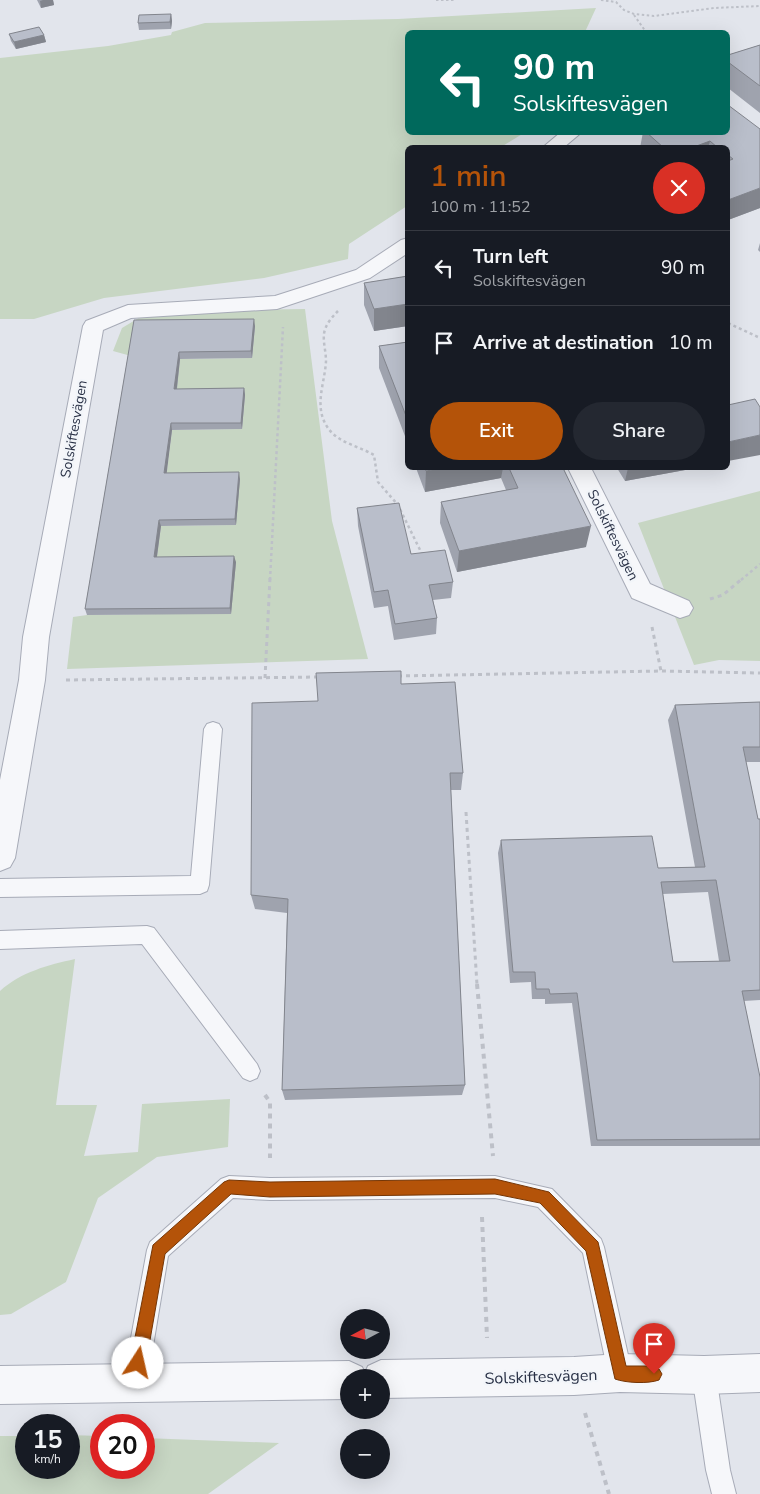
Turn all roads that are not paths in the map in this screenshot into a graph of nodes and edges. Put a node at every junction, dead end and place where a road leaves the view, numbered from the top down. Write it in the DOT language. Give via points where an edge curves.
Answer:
graph roads {
  1 [pos="569,135"];
  2 [pos="554,145"];
  3 [pos="405,246"];
  4 [pos="581,470"];
  5 [pos="680,608"];
  6 [pos="213,729"];
  7 [pos="0,858"];
  8 [pos="0,888"];
  9 [pos="0,940"];
  10 [pos="250,1071"];
  11 [pos="620,1373"];
  12 [pos="760,1373"];
  13 [pos="704,1375"];
  14 [pos="340,1380"];
  15 [pos="390,1380"];
  16 [pos="135,1382"];
  17 [pos="0,1385"];
  18 [pos="724,1494"];
  1 -- 2 [label="street"];
  3 -- 7 [label="street, Solskiftesvägen" via="363,274 278,302 128,312 93,326 36,637 32,680"];
  4 -- 5 [label="street, Solskiftesvägen" via="641,592"];
  6 -- 8 [label="lane" via="200,885"];
  9 -- 10 [label="lane" via="147,935"];
  11 -- 13 [label="street, Solskiftesvägen"];
  11 -- 15 [label="street, Solskiftesvägen"];
  11 -- 16 [label="lane" via="593,1247 544,1197 495,1186 229,1187 158,1250"];
  12 -- 13 [label="street, Solskiftesvägen"];
  13 -- 18 [label="lane"];
  14 -- 16 [label="street"];
  16 -- 17 [label="street"];
}
